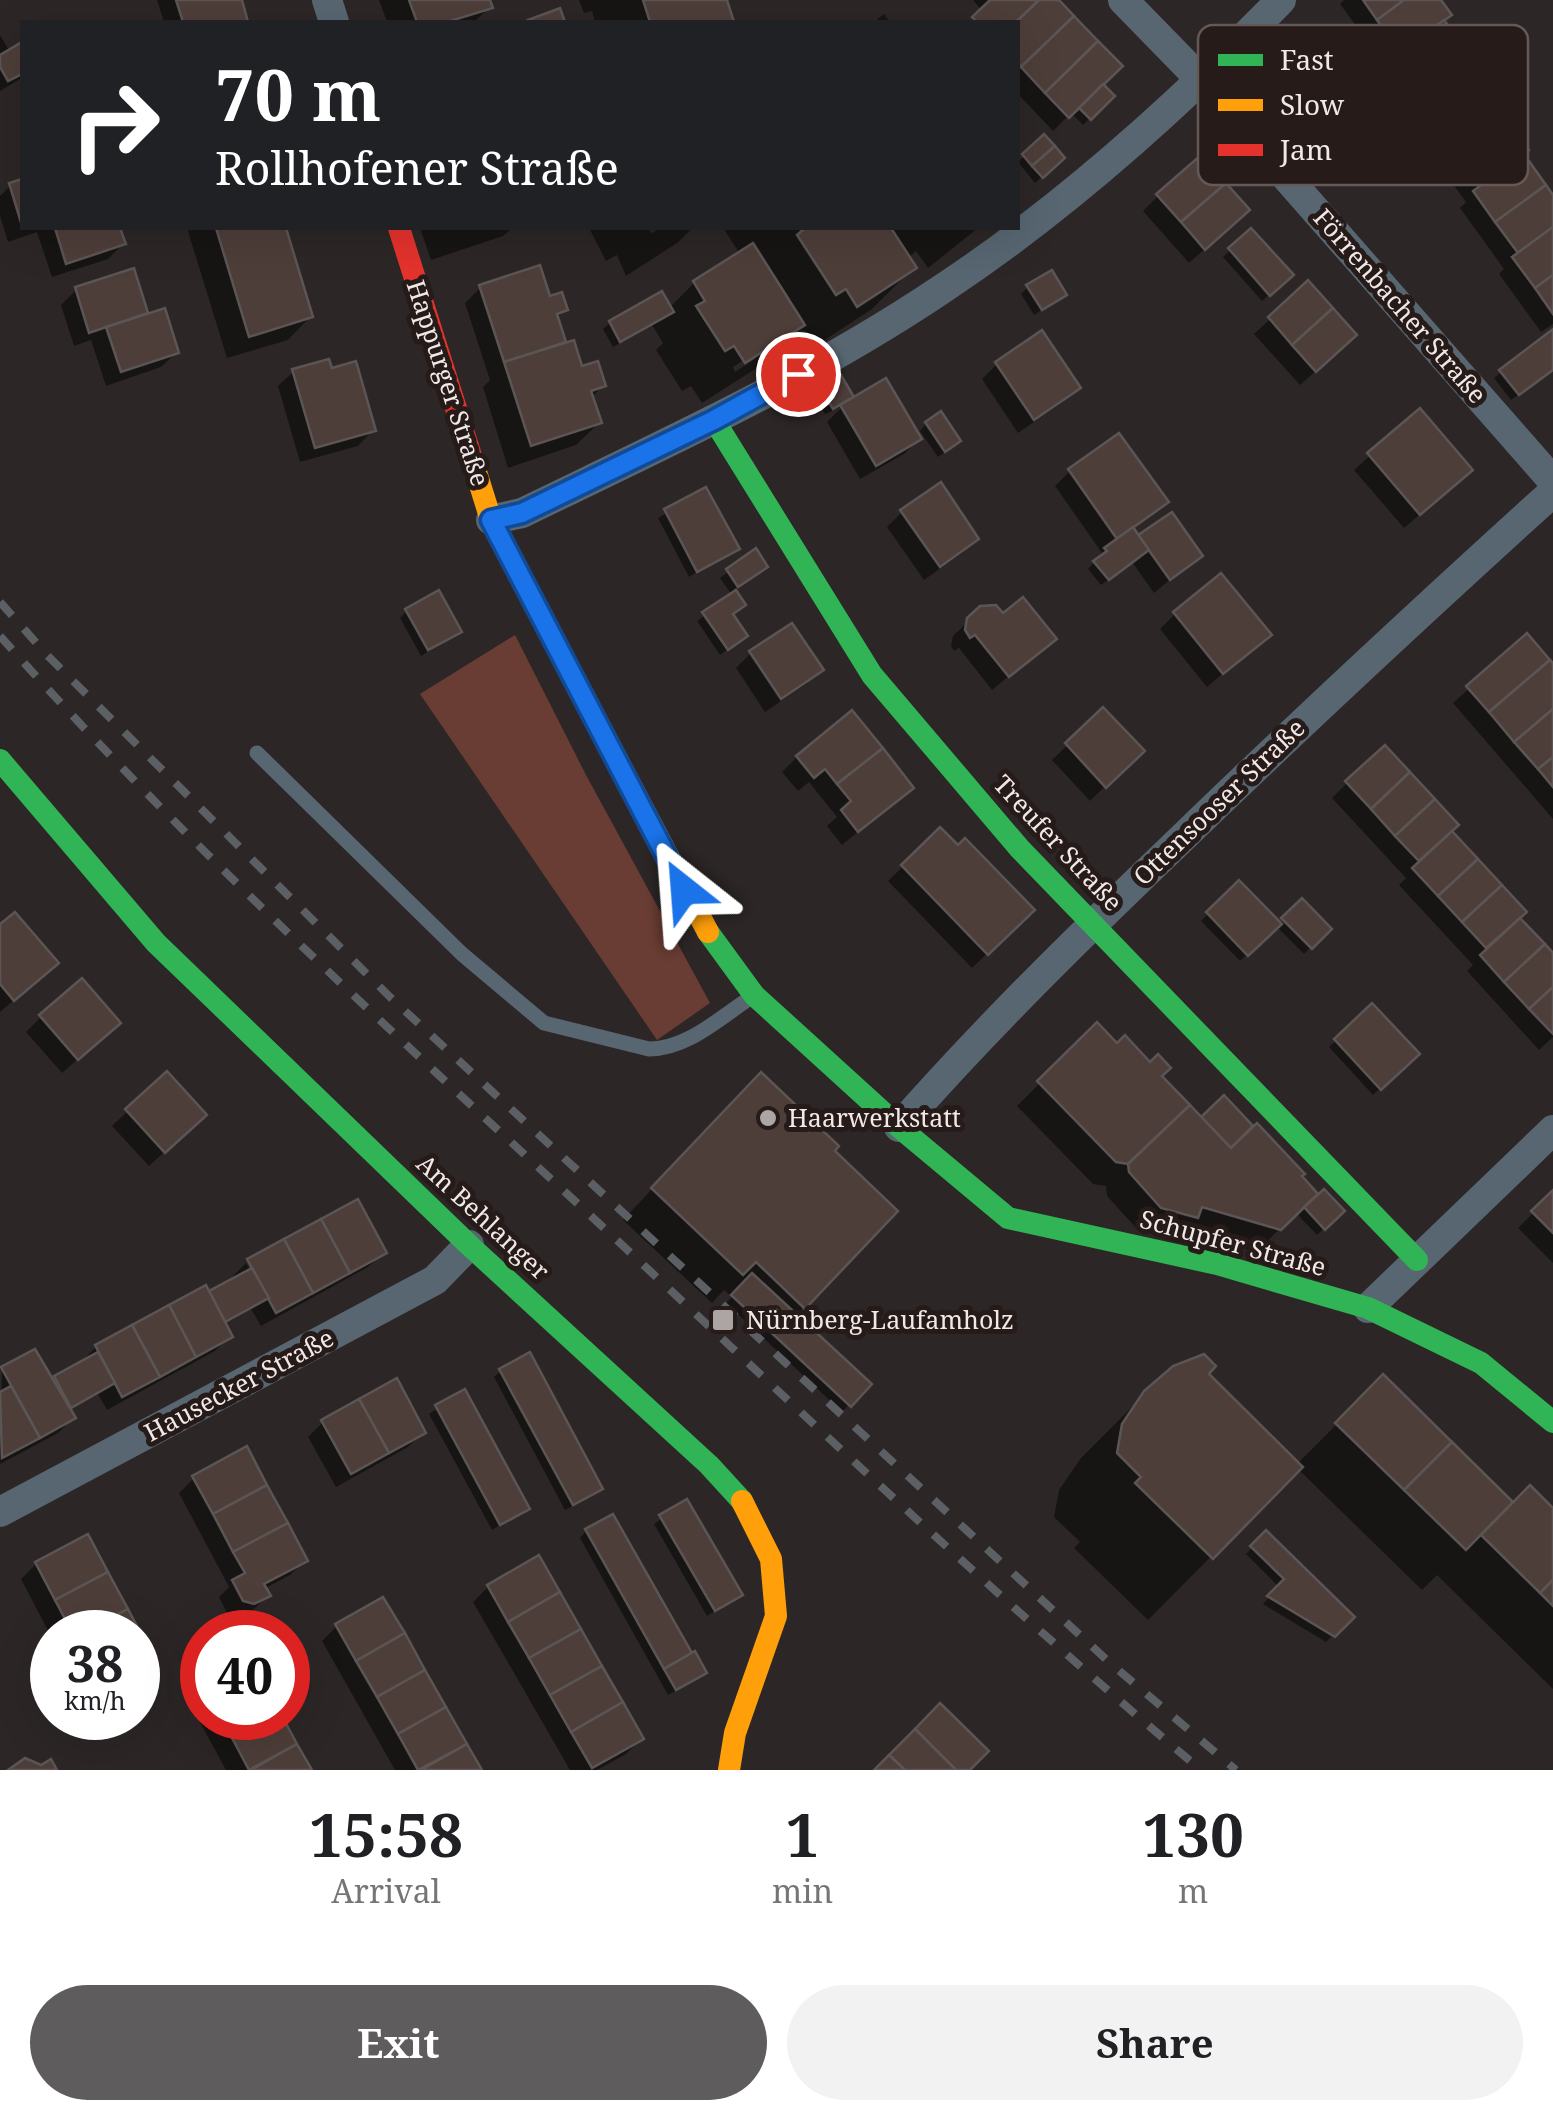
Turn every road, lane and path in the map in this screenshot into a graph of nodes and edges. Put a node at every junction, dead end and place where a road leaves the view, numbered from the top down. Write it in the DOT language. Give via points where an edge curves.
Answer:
graph roads {
  1 [pos="1123,0"];
  2 [pos="1281,0"];
  3 [pos="1257,25"];
  4 [pos="1198,77"];
  5 [pos="1198,84"];
  6 [pos="1293,185"];
  7 [pos="399,230"];
  8 [pos="714,420"];
  9 [pos="1553,481"];
  10 [pos="1553,492"];
  11 [pos="491,520"];
  12 [pos="257,753"];
  13 [pos="0,760"];
  14 [pos="1094,922"];
  15 [pos="754,995"];
  16 [pos="899,1127"];
  17 [pos="1553,1130"];
  18 [pos="469,1244"];
  19 [pos="1417,1260"];
  20 [pos="1368,1308"];
  21 [pos="1553,1422"];
  22 [pos="0,1512"];
  23 [pos="729,1770"];
  1 -- 4 [label="street, Förrenbacher Straße"];
  2 -- 3 [label="street"];
  5 -- 8 [label="street" via="947,286"];
  6 -- 9 [label="street, Förrenbacher Straße"];
  7 -- 11 [label="street, Happurger Straße"];
  8 -- 11 [label="street" via="522,513"];
  8 -- 14 [label="street, Treufer Straße" via="872,675 1020,849"];
  10 -- 14 [label="street, Ottensooser Straße"];
  11 -- 15 [label="street, Happurger Straße" via="702,923"];
  12 -- 15 [label="lane" via="462,954 544,1022 664,1049"];
  13 -- 18 [label="street, Am Behlanger" via="156,943"];
  14 -- 16 [label="street, Ottensooser Straße"];
  14 -- 19 [label="street, Treufer Straße"];
  15 -- 16 [label="street, Happurger Straße"];
  16 -- 20 [label="street, Schupfer Straße" via="1008,1218 1217,1264"];
  17 -- 19 [label="street"];
  18 -- 22 [label="street, Hausecker Straße" via="435,1280"];
  18 -- 23 [label="street, Am Behlanger" via="748,1508 770,1559 776,1616 734,1733"];
  19 -- 20 [label="street"];
  20 -- 21 [label="street, Schupfer Straße" via="1481,1363"];
}
